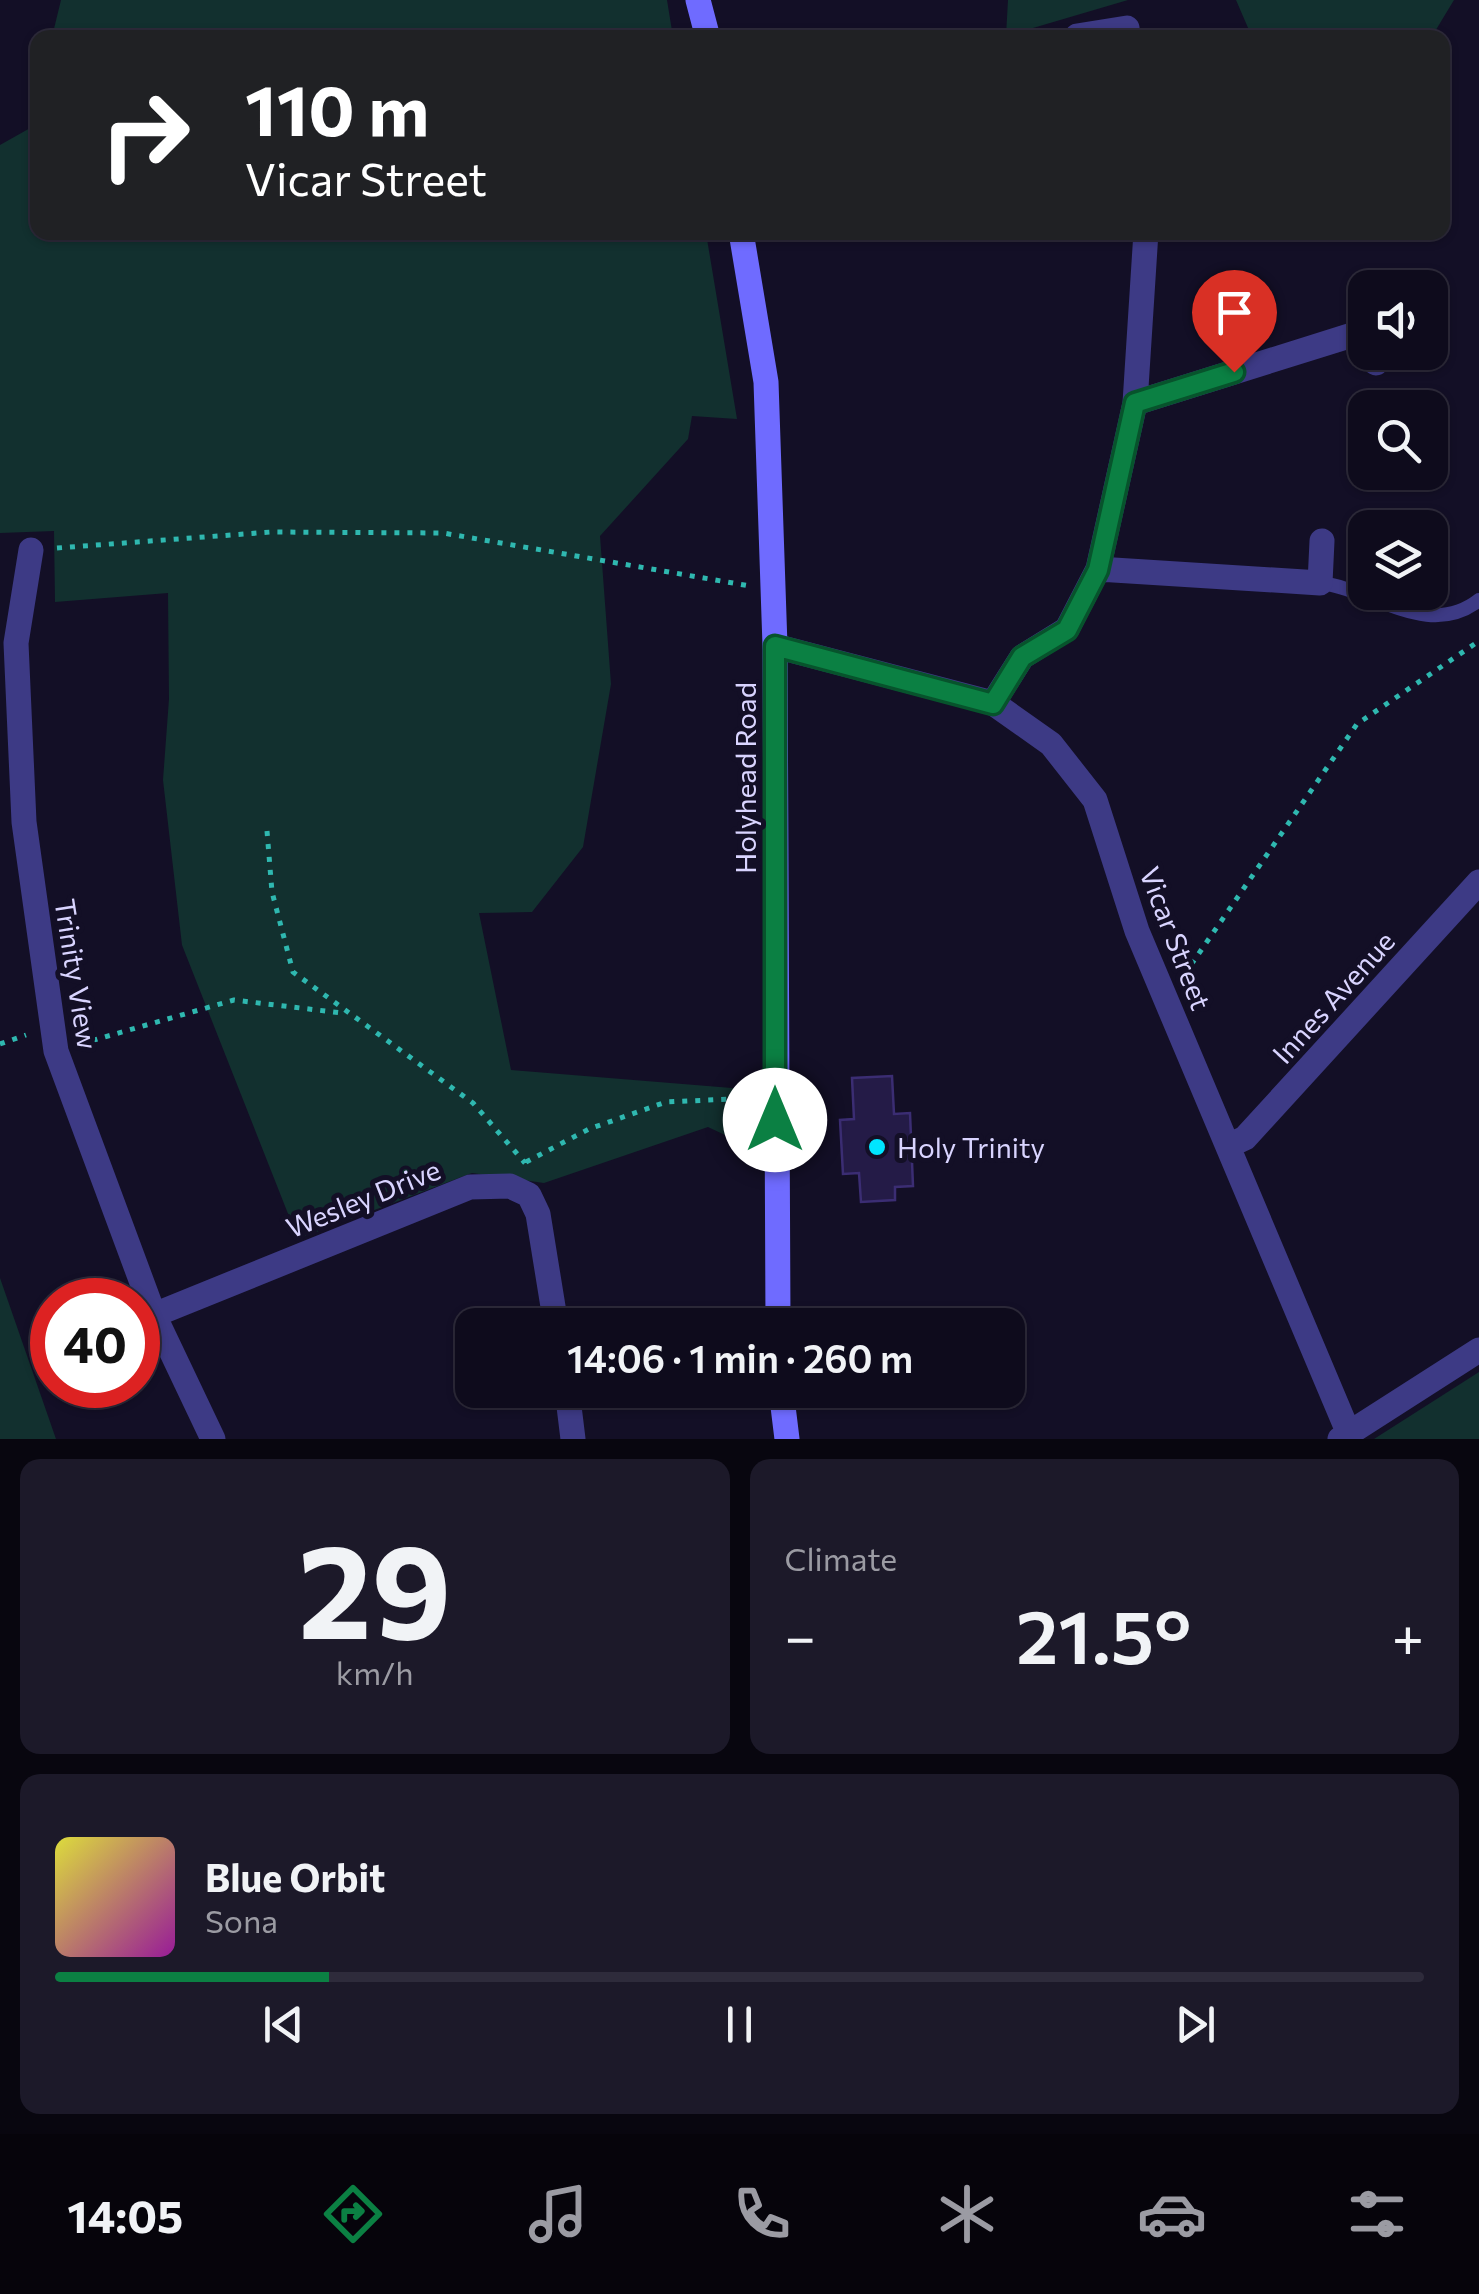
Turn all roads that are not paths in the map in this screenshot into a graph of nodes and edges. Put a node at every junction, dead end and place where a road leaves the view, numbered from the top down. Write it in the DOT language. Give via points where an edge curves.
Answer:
graph roads {
  1 [pos="698,0"];
  2 [pos="706,30"];
  3 [pos="742,240"];
  4 [pos="1145,240"];
  5 [pos="1348,336"];
  6 [pos="1135,403"];
  7 [pos="1322,541"];
  8 [pos="31,550"];
  9 [pos="1098,570"];
  10 [pos="1320,584"];
  11 [pos="1479,600"];
  12 [pos="775,646"];
  13 [pos="993,704"];
  14 [pos="1479,882"];
  15 [pos="1228,1146"];
  16 [pos="140,1278"];
  17 [pos="553,1308"];
  18 [pos="778,1308"];
  19 [pos="160,1313"];
  20 [pos="160,1328"];
  21 [pos="1479,1350"];
  22 [pos="569,1408"];
  23 [pos="783,1408"];
  24 [pos="1344,1436"];
  25 [pos="212,1439"];
  26 [pos="573,1439"];
  27 [pos="787,1439"];
  1 -- 2 [label="street"];
  3 -- 12 [label="street, Holyhead Road" via="766,382"];
  4 -- 6 [label="street"];
  5 -- 6 [label="street"];
  6 -- 9 [label="street"];
  7 -- 10 [label="street"];
  8 -- 16 [label="street, Trinity View" via="16,643 23,802 56,1051"];
  9 -- 10 [label="street"];
  9 -- 13 [label="street" via="1067,630 1022,657"];
  10 -- 11 [label="lane" via="1430,617"];
  12 -- 13 [label="street, Vicar Street"];
  12 -- 18 [label="street, Holyhead Road"];
  13 -- 15 [label="street, Vicar Street" via="1051,744 1095,800 1138,930"];
  14 -- 15 [label="street, Innes Avenue" via="1245,1138"];
  15 -- 24 [label="street, Vicar Street"];
  17 -- 19 [label="street, Wesley Drive" via="538,1214 529,1195 510,1186 470,1187"];
  20 -- 25 [label="street, Trinity View"];
  21 -- 24 [label="street"];
  22 -- 26 [label="street"];
  23 -- 27 [label="street"];
}
